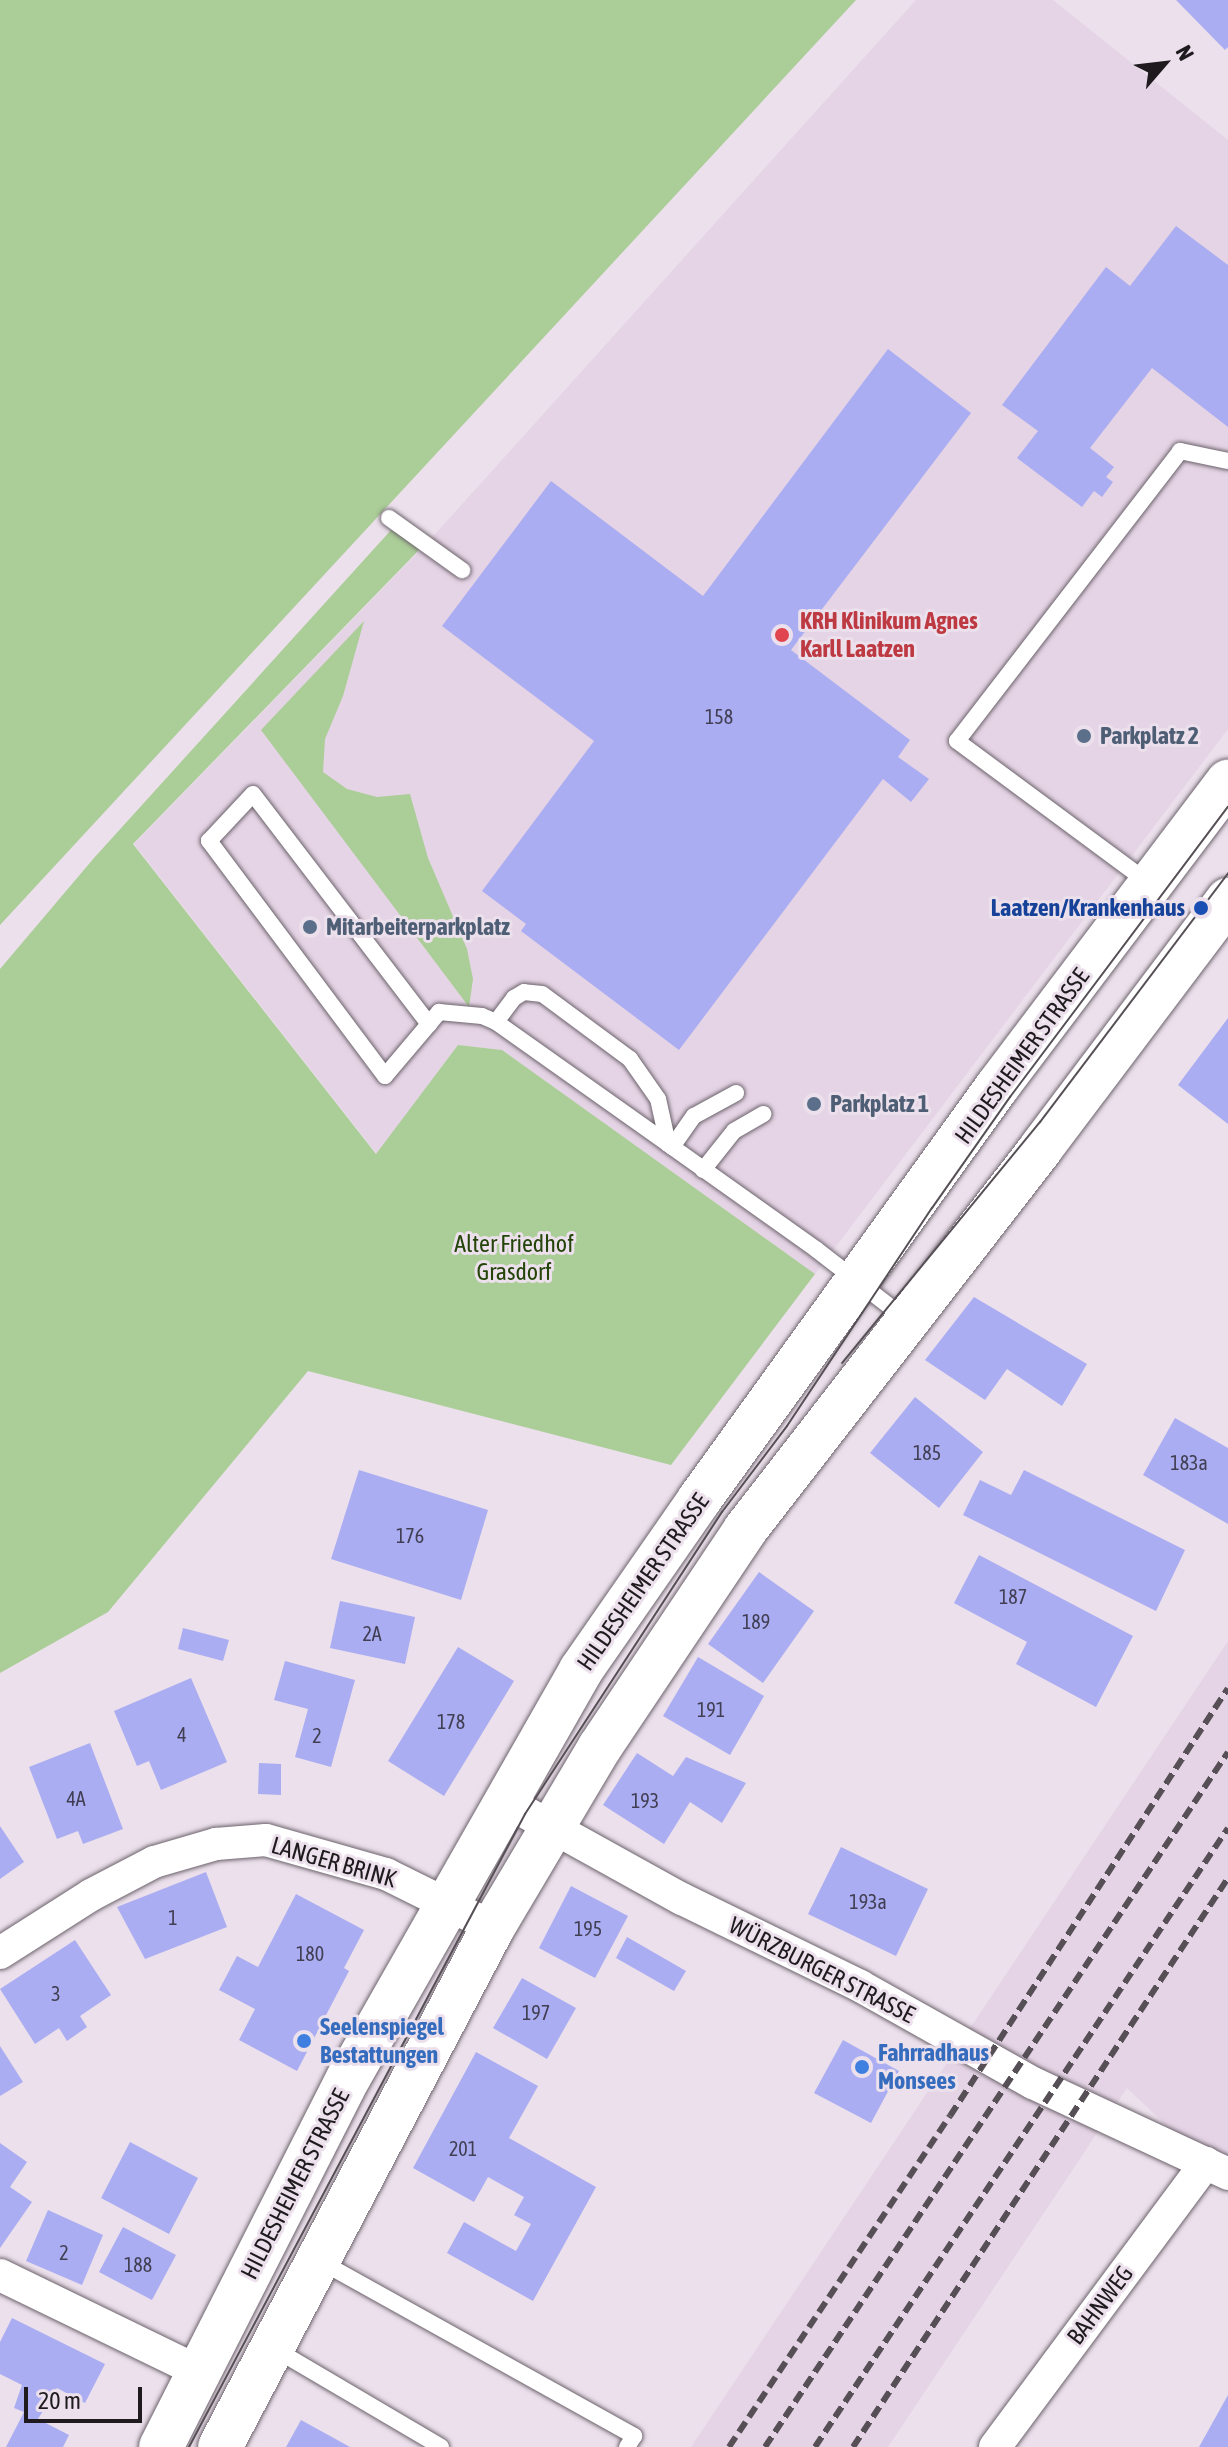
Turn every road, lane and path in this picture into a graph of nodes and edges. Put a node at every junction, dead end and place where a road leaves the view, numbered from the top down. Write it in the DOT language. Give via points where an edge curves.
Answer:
graph roads {
  1 [pos="1228,461"];
  2 [pos="389,518"];
  3 [pos="462,570"];
  4 [pos="1228,782"];
  5 [pos="1150,884"];
  6 [pos="1228,900"];
  7 [pos="496,1022"];
  8 [pos="429,1024"];
  9 [pos="736,1093"];
  10 [pos="764,1114"];
  11 [pos="670,1146"];
  12 [pos="703,1170"];
  13 [pos="859,1281"];
  14 [pos="906,1319"];
  15 [pos="505,1801"];
  16 [pos="549,1828"];
  17 [pos="450,1904"];
  18 [pos="493,1927"];
  19 [pos="0,1953"];
  20 [pos="1217,2168"];
  21 [pos="317,2260"];
  22 [pos="0,2275"];
  23 [pos="271,2348"];
  24 [pos="200,2372"];
  25 [pos="161,2447"];
  26 [pos="220,2447"];
  27 [pos="441,2447"];
  28 [pos="627,2447"];
  29 [pos="995,2447"];
  1 -- 5 [label="lane" via="1180,451 957,741"];
  2 -- 3 [label="lane"];
  4 -- 5 [label="street, HILDESHEIMER STRASSE"];
  5 -- 13 [label="street, HILDESHEIMER STRASSE"];
  6 -- 14 [label="street"];
  7 -- 8 [label="lane" via="439,1012"];
  7 -- 11 [label="lane"];
  7 -- 11 [label="lane" via="514,998 524,992 542,994 630,1059 658,1099"];
  8 -- 8 [label="lane" via="373,952 253,794 209,841 385,1076"];
  9 -- 11 [label="lane" via="694,1116"];
  10 -- 12 [label="lane" via="734,1131"];
  11 -- 12 [label="lane"];
  12 -- 13 [label="lane"];
  13 -- 14 [label="lane"];
  13 -- 15 [label="street, HILDESHEIMER STRASSE" via="581,1670"];
  14 -- 16 [label="street" via="745,1530"];
  15 -- 16 [label="street, WÜRZBURGER STRASSE"];
  15 -- 17 [label="street, HILDESHEIMER STRASSE"];
  16 -- 18 [label="street"];
  16 -- 20 [label="street, WÜRZBURGER STRASSE" via="860,1986 1033,2083"];
  17 -- 18 [label="street, LANGER BRINK"];
  17 -- 19 [label="street, LANGER BRINK" via="386,1874 266,1840 216,1844 154,1862"];
  17 -- 24 [label="street, HILDESHEIMER STRASSE" via="349,2077"];
  18 -- 21 [label="street"];
  20 -- 29 [label="street, BAHNWEG"];
  21 -- 23 [label="street"];
  21 -- 28 [label="lane" via="634,2436"];
  22 -- 24 [label="street"];
  23 -- 26 [label="street"];
  23 -- 27 [label="lane"];
  24 -- 25 [label="street, HILDESHEIMER STRASSE"];
}
